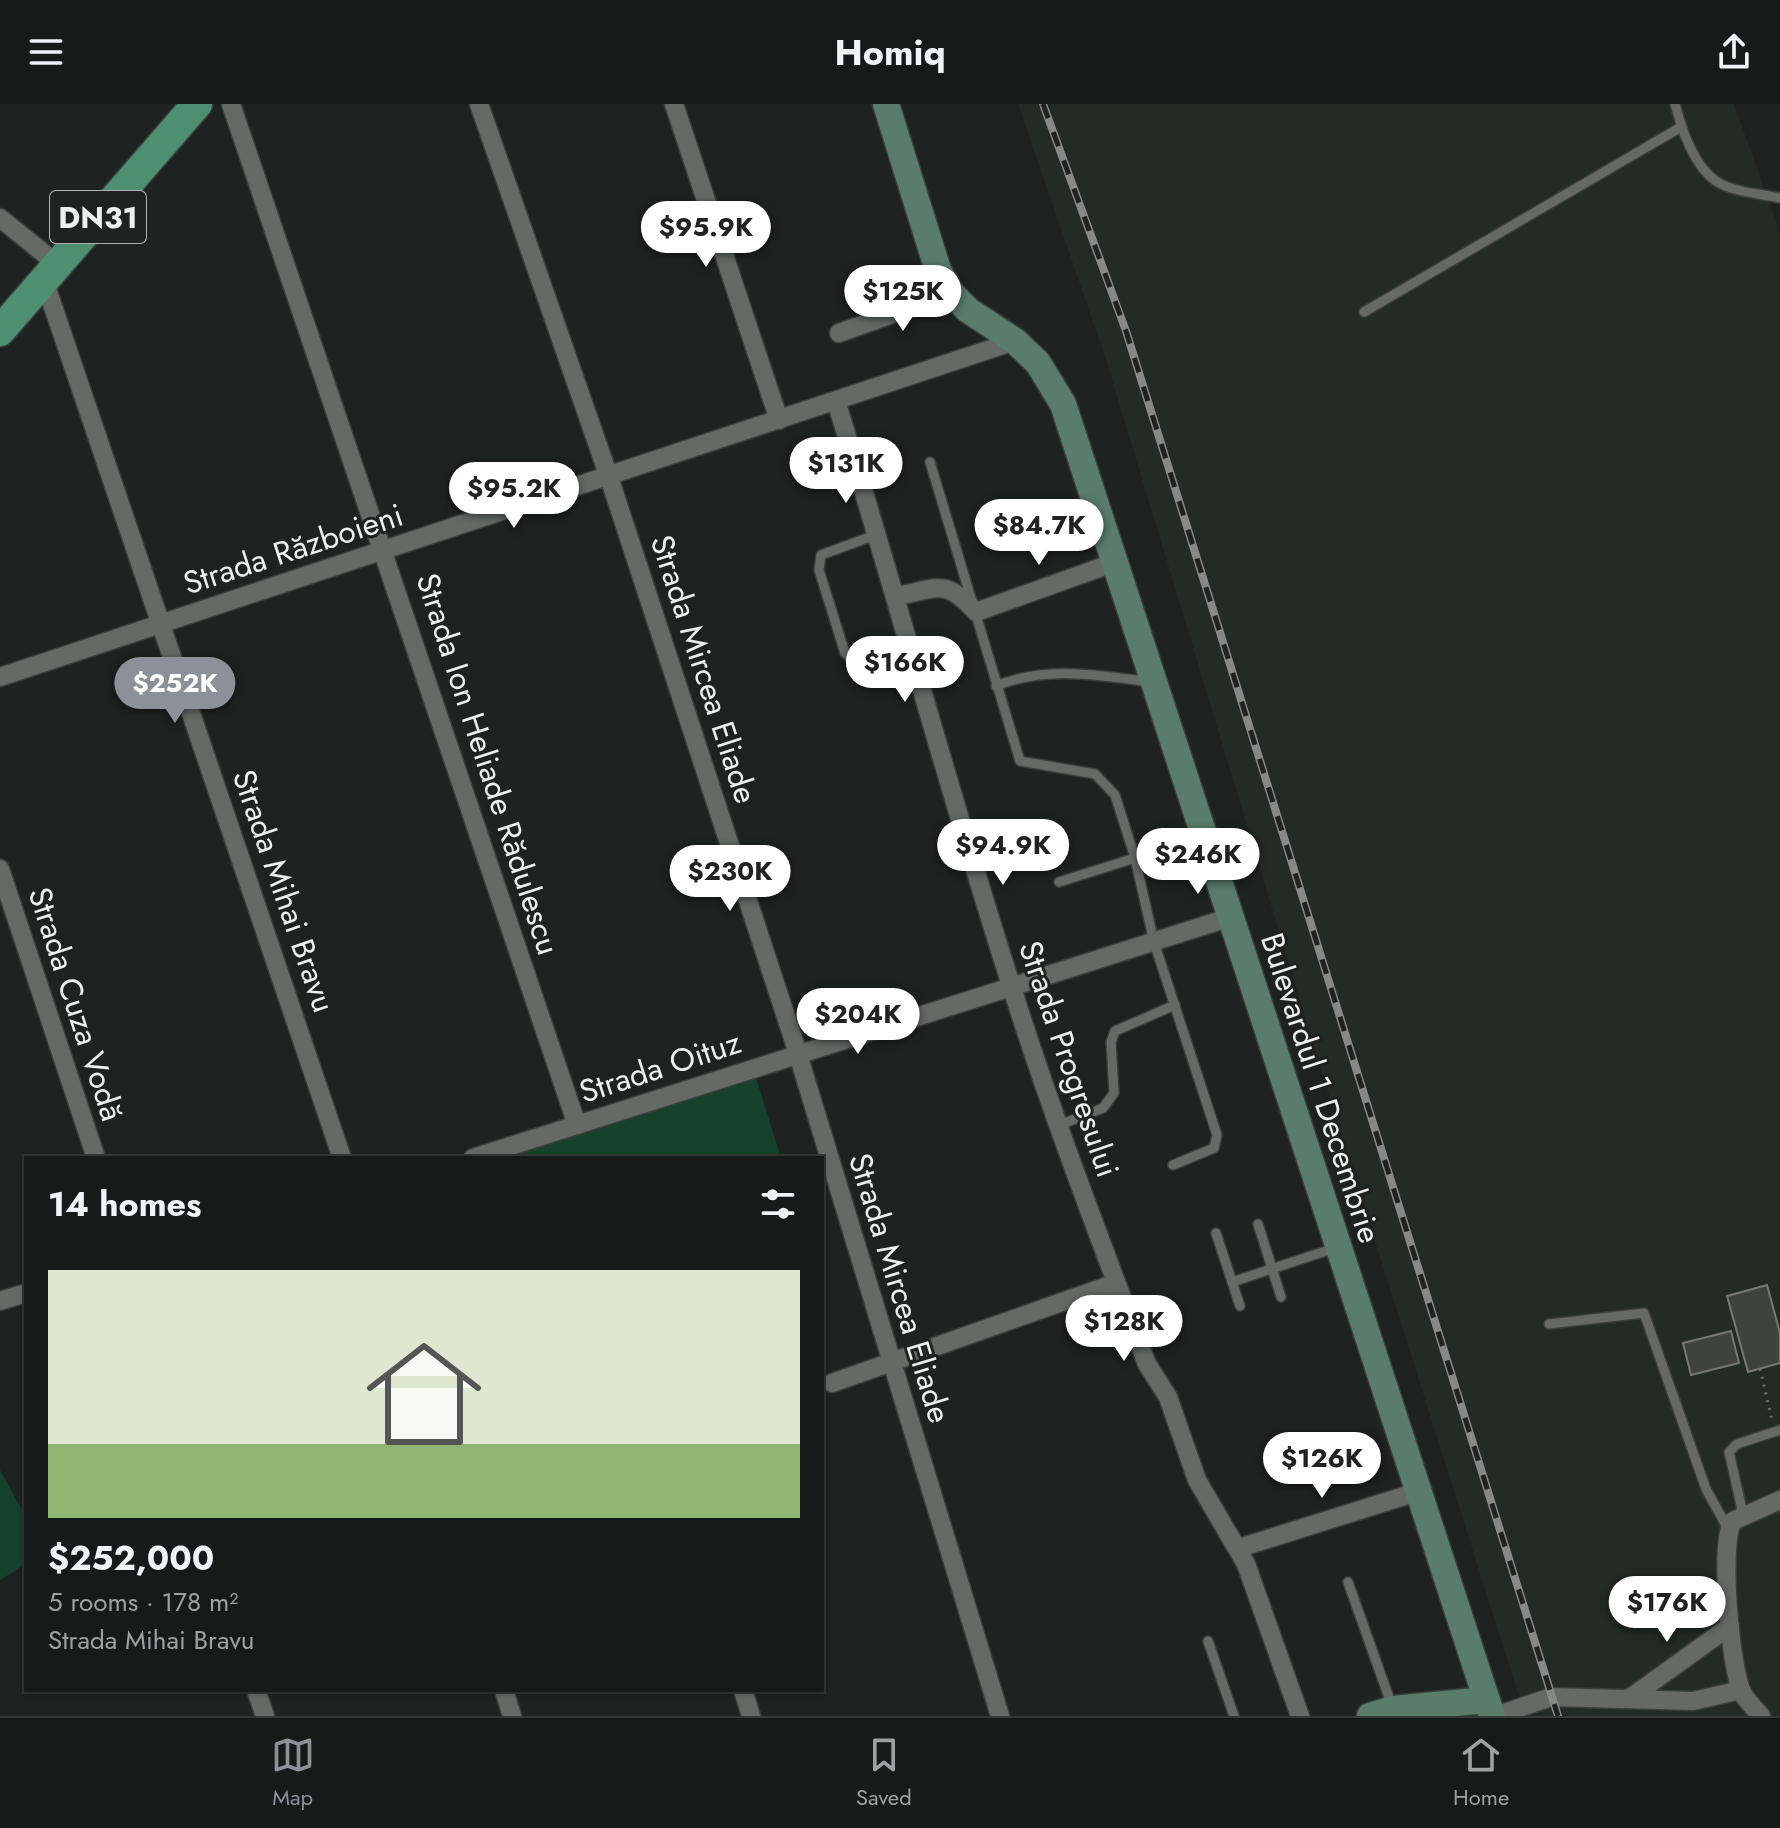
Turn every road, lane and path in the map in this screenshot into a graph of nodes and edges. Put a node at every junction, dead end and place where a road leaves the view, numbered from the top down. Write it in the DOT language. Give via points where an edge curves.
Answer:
graph roads {
  1 [pos="197,104"];
  2 [pos="231,104"];
  3 [pos="479,104"];
  4 [pos="674,104"];
  5 [pos="886,104"];
  6 [pos="1675,104"];
  7 [pos="1681,127"];
  8 [pos="1780,198"];
  9 [pos="0,218"];
  10 [pos="51,272"];
  11 [pos="951,293"];
  12 [pos="1364,312"];
  13 [pos="0,331"];
  14 [pos="839,333"];
  15 [pos="1015,341"];
  16 [pos="836,401"];
  17 [pos="779,420"];
  18 [pos="930,462"];
  19 [pos="609,477"];
  20 [pos="878,534"];
  21 [pos="385,550"];
  22 [pos="1116,562"];
  23 [pos="897,596"];
  24 [pos="976,612"];
  25 [pos="163,623"];
  26 [pos="911,647"];
  27 [pos="0,677"];
  28 [pos="1154,682"];
  29 [pos="996,686"];
  30 [pos="1135,858"];
  31 [pos="0,869"];
  32 [pos="1059,882"];
  33 [pos="1231,917"];
  34 [pos="1154,942"];
  35 [pos="1011,986"];
  36 [pos="1175,1005"];
  37 [pos="798,1053"];
  38 [pos="577,1125"];
  39 [pos="1057,1126"];
  40 [pos="95,1156"];
  41 [pos="341,1156"];
  42 [pos="479,1156"];
  43 [pos="1173,1165"];
  44 [pos="1258,1224"];
  45 [pos="1216,1233"];
  46 [pos="1337,1248"];
  47 [pos="1273,1270"];
  48 [pos="1232,1282"];
  49 [pos="1116,1283"];
  50 [pos="24,1294"];
  51 [pos="1281,1297"];
  52 [pos="0,1301"];
  53 [pos="1240,1306"];
  54 [pos="1549,1324"];
  55 [pos="890,1363"];
  56 [pos="1760,1369"];
  57 [pos="832,1383"];
  58 [pos="1778,1431"];
  59 [pos="1417,1492"];
  60 [pos="1780,1500"];
  61 [pos="1743,1514"];
  62 [pos="1728,1529"];
  63 [pos="1239,1548"];
  64 [pos="1348,1582"];
  65 [pos="1730,1626"];
  66 [pos="1208,1641"];
  67 [pos="1741,1690"];
  68 [pos="257,1692"];
  69 [pos="505,1692"];
  70 [pos="744,1692"];
  71 [pos="1630,1698"];
  72 [pos="1491,1711"];
  73 [pos="1382,1713"];
  74 [pos="265,1716"];
  75 [pos="512,1716"];
  76 [pos="751,1716"];
  77 [pos="1000,1716"];
  78 [pos="1234,1716"];
  79 [pos="1300,1716"];
  80 [pos="1761,1716"];
  1 -- 10 [label="main road, DN31"];
  2 -- 21 [label="street, Strada Ion Heliade Rădulescu"];
  3 -- 19 [label="street, Strada Mircea Eliade"];
  4 -- 17 [label="street"];
  5 -- 11 [label="street, Bulevardul 1 Decembrie" via="938,270"];
  6 -- 7 [label="lane"];
  7 -- 8 [label="lane" via="1705,172 1723,185"];
  7 -- 12 [label="lane"];
  9 -- 10 [label="street"];
  10 -- 13 [label="main road, DN31"];
  10 -- 25 [label="street, Strada Mihai Bravu"];
  11 -- 14 [label="street"];
  11 -- 15 [label="street, Bulevardul 1 Decembrie"];
  15 -- 16 [label="street, Strada Războieni"];
  15 -- 22 [label="street, Bulevardul 1 Decembrie" via="1038,363 1063,404"];
  16 -- 17 [label="street, Strada Războieni"];
  16 -- 20 [label="street, Strada Progresului"];
  17 -- 19 [label="street, Strada Războieni"];
  18 -- 24 [label="lane"];
  19 -- 21 [label="street, Strada Războieni"];
  19 -- 37 [label="street, Strada Mircea Eliade"];
  20 -- 23 [label="street, Strada Progresului"];
  20 -- 26 [label="lane" via="821,555 819,570 845,653 854,661"];
  21 -- 25 [label="street, Strada Războieni"];
  21 -- 38 [label="street, Strada Ion Heliade Rădulescu"];
  22 -- 24 [label="street"];
  22 -- 28 [label="street, Bulevardul 1 Decembrie"];
  23 -- 24 [label="street" via="942,587 957,591"];
  23 -- 26 [label="street, Strada Progresului"];
  24 -- 29 [label="lane"];
  25 -- 27 [label="street, Strada Războieni"];
  25 -- 41 [label="street, Strada Mihai Bravu"];
  26 -- 35 [label="street, Strada Progresului"];
  28 -- 29 [label="lane" via="1071,672 1023,675"];
  28 -- 33 [label="street, Bulevardul 1 Decembrie"];
  29 -- 30 [label="lane" via="1020,761 1095,774 1115,795"];
  30 -- 32 [label="lane"];
  30 -- 34 [label="lane"];
  31 -- 40 [label="street, Strada Cuza Vodă"];
  33 -- 34 [label="street, Strada Oituz"];
  33 -- 46 [label="street, Bulevardul 1 Decembrie"];
  34 -- 35 [label="street, Strada Oituz"];
  34 -- 36 [label="lane"];
  35 -- 37 [label="street, Strada Oituz"];
  35 -- 39 [label="street, Strada Progresului"];
  36 -- 39 [label="lane" via="1115,1031 1114,1093 1103,1108"];
  36 -- 43 [label="lane" via="1217,1135 1214,1148"];
  37 -- 38 [label="street, Strada Oituz"];
  37 -- 55 [label="street, Strada Mircea Eliade"];
  38 -- 42 [label="street, Strada Oituz"];
  39 -- 49 [label="street, Strada Progresului"];
  44 -- 47 [label="lane"];
  45 -- 48 [label="lane"];
  46 -- 47 [label="lane"];
  46 -- 59 [label="street, Bulevardul 1 Decembrie"];
  47 -- 48 [label="lane"];
  47 -- 51 [label="lane"];
  48 -- 53 [label="lane"];
  49 -- 55 [label="street"];
  49 -- 63 [label="street, Strada Progresului" via="1147,1364 1168,1397 1197,1480"];
  50 -- 52 [label="street"];
  54 -- 62 [label="lane" via="1644,1313 1706,1489"];
  55 -- 57 [label="street"];
  55 -- 77 [label="street, Strada Mircea Eliade"];
  56 -- 58 [label="path"];
  58 -- 61 [label="lane" via="1737,1444 1729,1452"];
  59 -- 63 [label="street"];
  59 -- 72 [label="street, Bulevardul 1 Decembrie"];
  60 -- 61 [label="street"];
  61 -- 62 [label="street"];
  62 -- 65 [label="street"];
  63 -- 79 [label="street, Strada Progresului"];
  64 -- 73 [label="lane"];
  65 -- 67 [label="street"];
  65 -- 71 [label="street"];
  66 -- 78 [label="lane"];
  67 -- 71 [label="street" via="1693,1701"];
  67 -- 80 [label="street"];
  68 -- 74 [label="street"];
  69 -- 75 [label="street"];
  70 -- 76 [label="street"];
  71 -- 72 [label="street" via="1551,1697"];
  72 -- 73 [label="street"];
}
